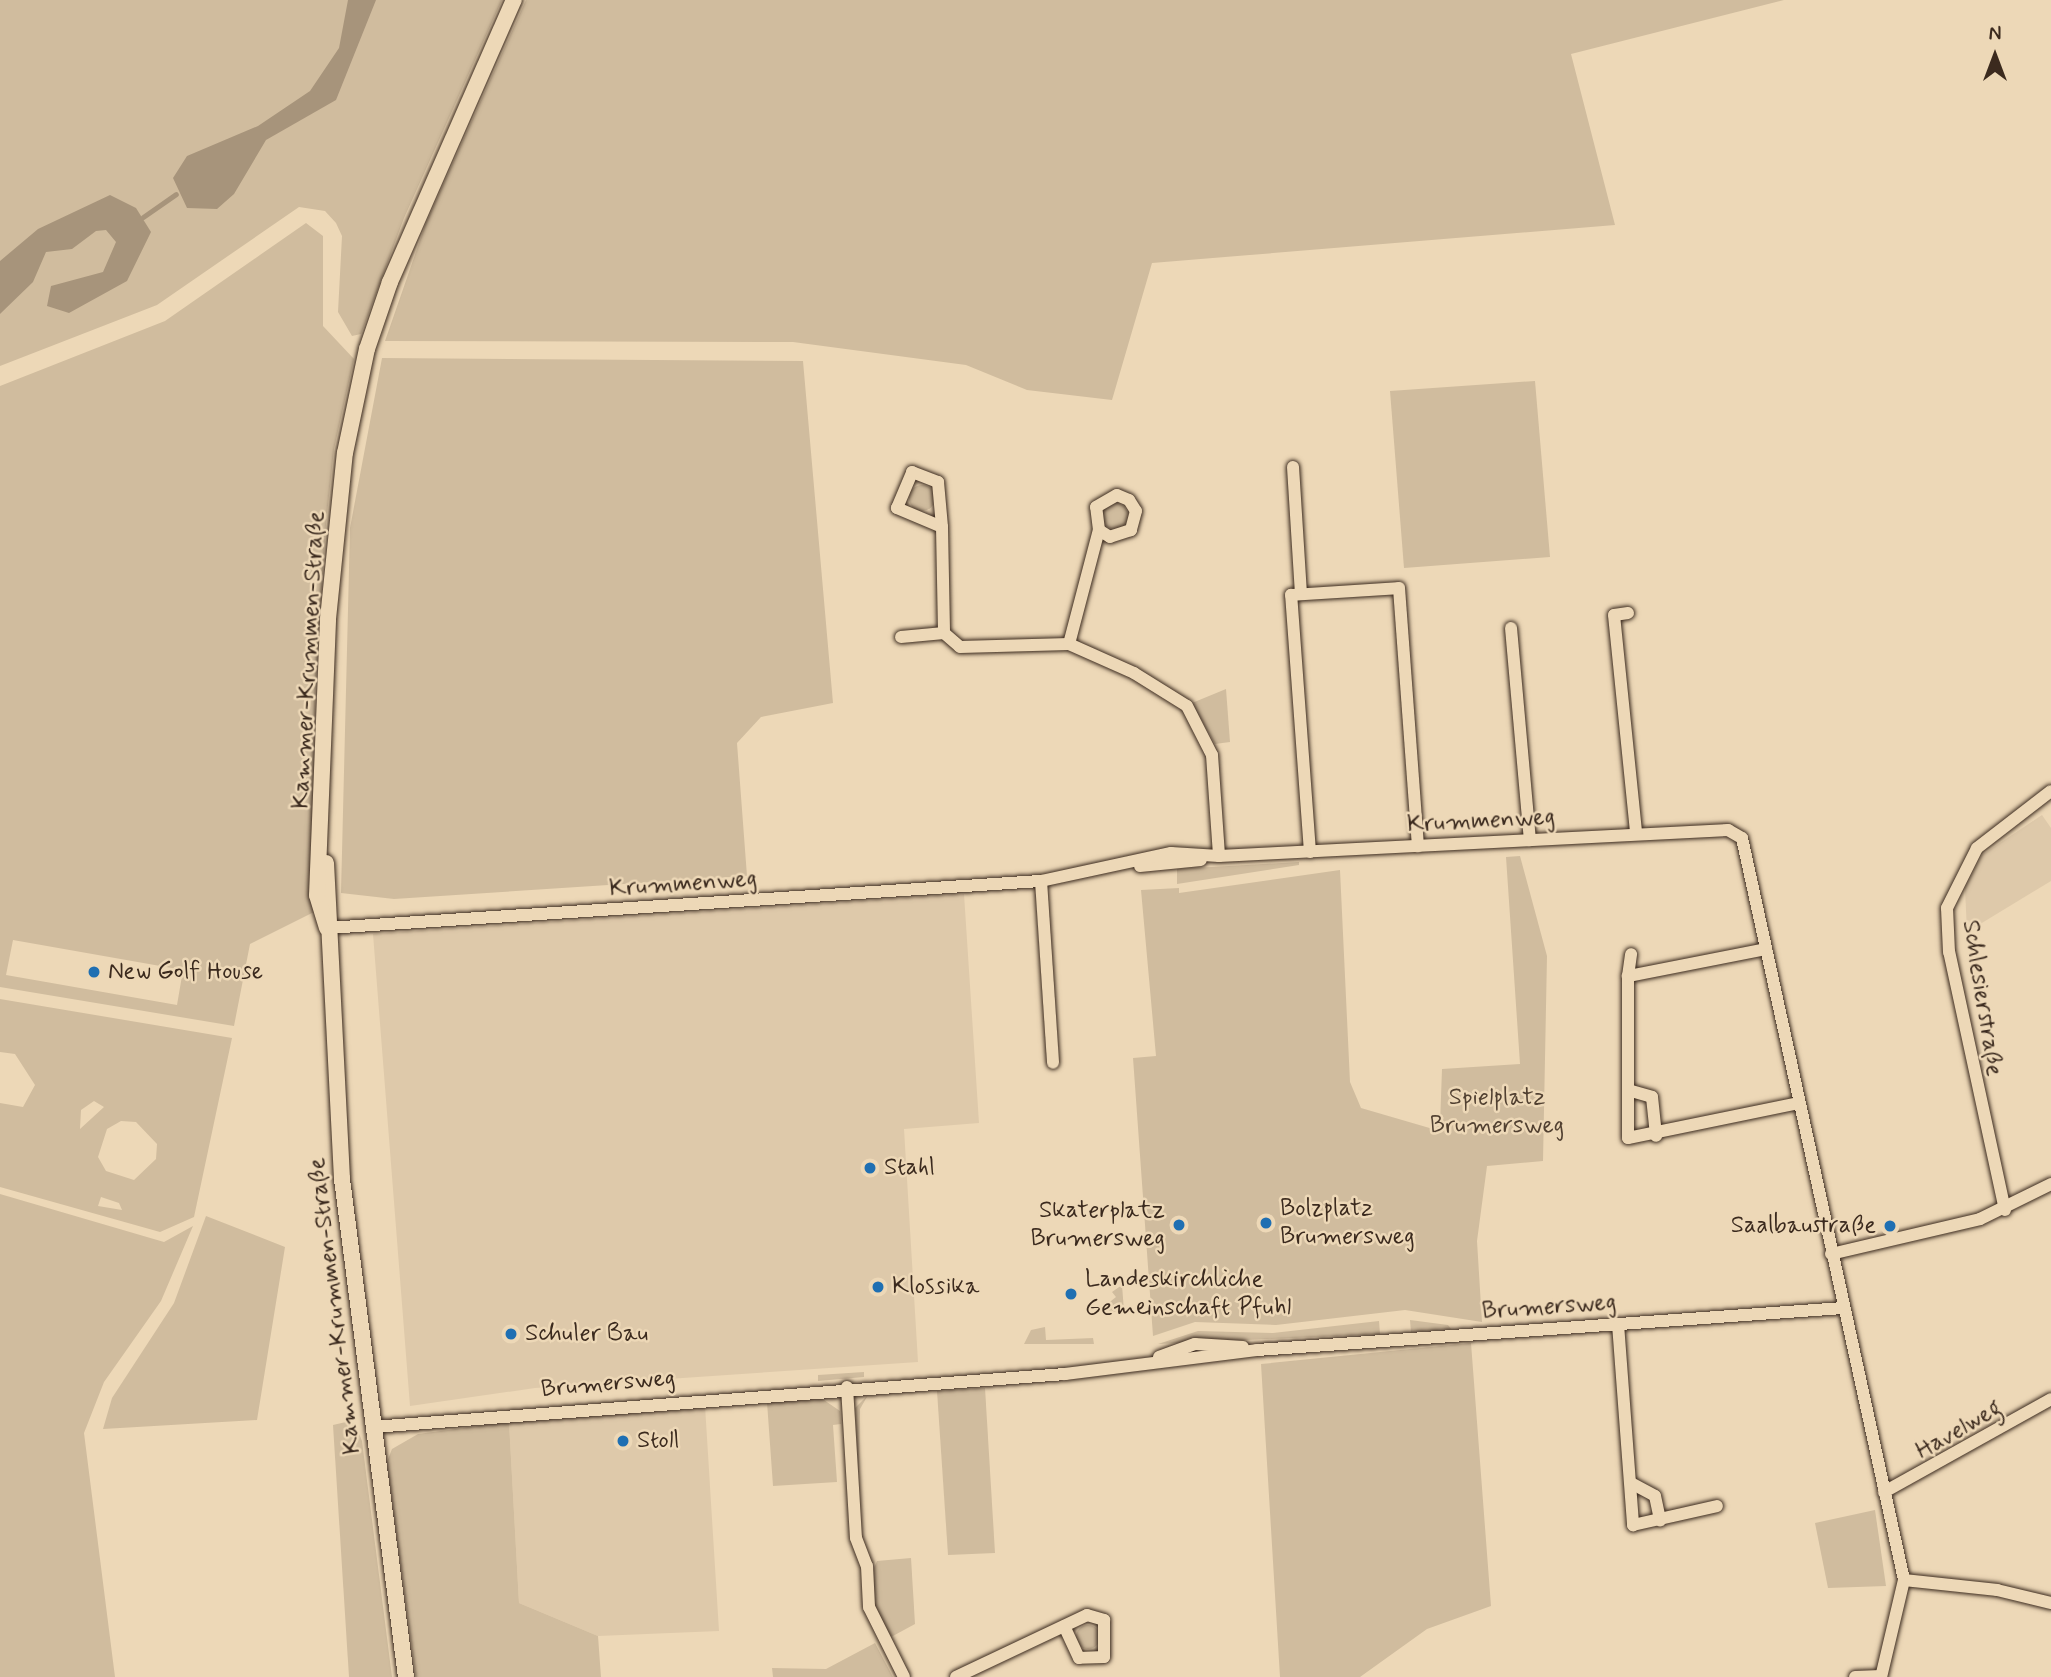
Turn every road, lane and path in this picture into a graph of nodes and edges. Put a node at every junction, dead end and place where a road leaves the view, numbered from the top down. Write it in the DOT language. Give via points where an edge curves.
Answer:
graph roads {
  1 [pos="514,0"];
  2 [pos="1293,467"];
  3 [pos="942,527"];
  4 [pos="1099,530"];
  5 [pos="1301,594"];
  6 [pos="1628,613"];
  7 [pos="1511,628"];
  8 [pos="944,633"];
  9 [pos="901,637"];
  10 [pos="1069,643"];
  11 [pos="2051,791"];
  12 [pos="1636,833"];
  13 [pos="1530,840"];
  14 [pos="1419,846"];
  15 [pos="1310,852"];
  16 [pos="1219,856"];
  17 [pos="1041,881"];
  18 [pos="327,928"];
  19 [pos="1766,949"];
  20 [pos="1631,954"];
  21 [pos="1628,976"];
  22 [pos="1053,1063"];
  23 [pos="1628,1090"];
  24 [pos="1799,1103"];
  25 [pos="1656,1136"];
  26 [pos="2051,1184"];
  27 [pos="2005,1210"];
  28 [pos="1831,1254"];
  29 [pos="1843,1308"];
  30 [pos="1618,1324"];
  31 [pos="847,1387"];
  32 [pos="2051,1399"];
  33 [pos="373,1427"];
  34 [pos="1631,1483"];
  35 [pos="1884,1492"];
  36 [pos="1717,1506"];
  37 [pos="1660,1520"];
  38 [pos="1904,1580"];
  39 [pos="2051,1603"];
  40 [pos="1064,1626"];
  41 [pos="1881,1676"];
  42 [pos="406,1677"];
  43 [pos="904,1677"];
  44 [pos="956,1677"];
  45 [pos="1854,1677"];
  1 -- 18 [label="street, Kammer-Krummen-Straße" via="415,216 367,349 335,527 324,850 317,895"];
  2 -- 5 [label="street"];
  3 -- 3 [label="street" via="938,482 912,472 897,508"];
  3 -- 8 [label="street"];
  4 -- 10 [label="street"];
  5 -- 14 [label="street" via="1399,588"];
  5 -- 15 [label="street" via="1291,595"];
  6 -- 12 [label="street" via="1614,615"];
  7 -- 13 [label="street"];
  8 -- 9 [label="street"];
  8 -- 10 [label="street" via="960,647"];
  10 -- 16 [label="street" via="1114,662 1186,706 1212,755"];
  11 -- 27 [label="street, Schlesierstraße" via="1977,848 1947,908 1949,952"];
  12 -- 13 [label="street, Krummenweg"];
  12 -- 19 [label="street, Krummenweg" via="1704,828 1742,838"];
  13 -- 14 [label="street, Krummenweg"];
  14 -- 15 [label="street, Krummenweg"];
  15 -- 16 [label="street, Krummenweg"];
  16 -- 17 [label="street, Krummenweg" via="1172,866 1115,866"];
  17 -- 18 [label="street, Krummenweg"];
  17 -- 22 [label="street"];
  18 -- 33 [label="street, Kammer-Krummen-Straße" via="342,1179"];
  19 -- 21 [label="street"];
  19 -- 24 [label="street"];
  20 -- 21 [label="street"];
  21 -- 23 [label="street"];
  23 -- 25 [label="street" via="1652,1097"];
  23 -- 25 [label="street" via="1628,1138"];
  24 -- 25 [label="street"];
  24 -- 28 [label="street"];
  26 -- 27 [label="street"];
  27 -- 28 [label="street"];
  28 -- 29 [label="street"];
  29 -- 30 [label="street, Brumersweg"];
  29 -- 35 [label="street"];
  30 -- 31 [label="street, Brumersweg" via="1257,1350 1195,1344 1149,1362 1065,1374"];
  30 -- 34 [label="street"];
  31 -- 33 [label="street, Brumersweg"];
  31 -- 43 [label="street" via="856,1538 867,1595"];
  32 -- 35 [label="street, Havelweg"];
  33 -- 42 [label="street, Kammer-Krummen-Straße"];
  34 -- 37 [label="street" via="1655,1496"];
  34 -- 37 [label="street" via="1633,1525"];
  35 -- 38 [label="street"];
  36 -- 37 [label="street"];
  38 -- 39 [label="street"];
  38 -- 41 [label="street"];
  40 -- 44 [label="street"];
  41 -- 45 [label="street"];
}
